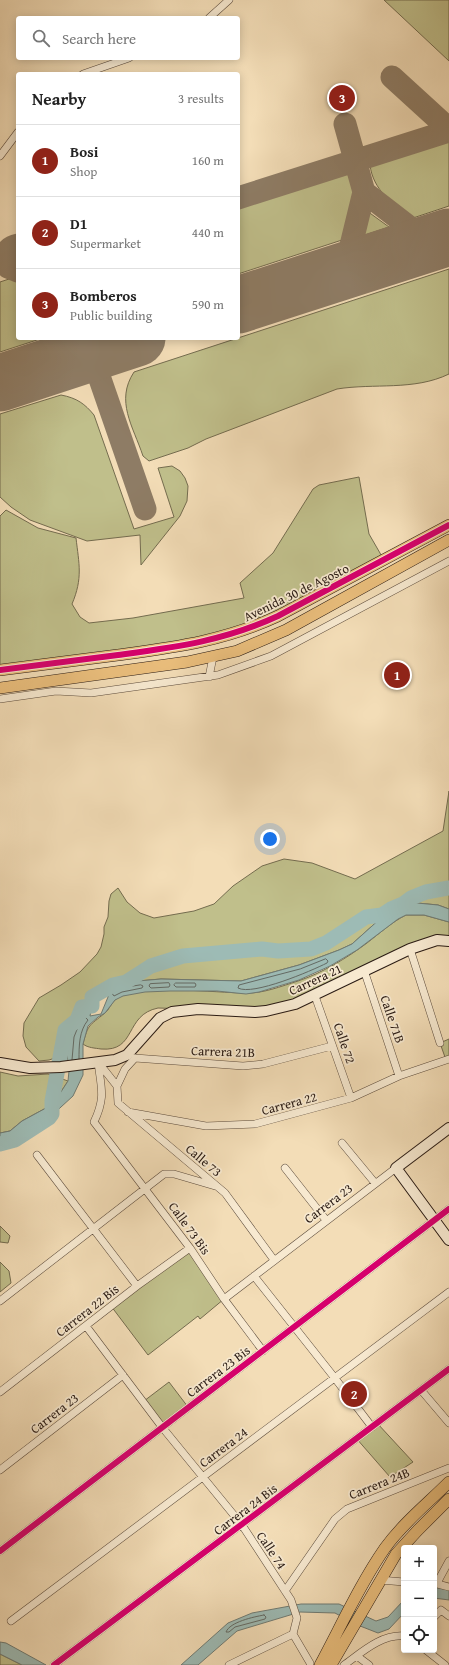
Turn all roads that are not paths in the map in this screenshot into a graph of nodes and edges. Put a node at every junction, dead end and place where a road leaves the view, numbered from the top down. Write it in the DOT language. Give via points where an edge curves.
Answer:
graph roads {
  1 [pos="229,0"];
  2 [pos="211,16"];
  3 [pos="122,60"];
  4 [pos="89,72"];
  5 [pos="16,135"];
  6 [pos="0,156"];
  7 [pos="449,525"];
  8 [pos="449,540"];
  9 [pos="449,561"];
  10 [pos="213,657"];
  11 [pos="0,670"];
  12 [pos="209,677"];
  13 [pos="55,686"];
  14 [pos="0,688"];
  15 [pos="0,699"];
  16 [pos="449,941"];
  17 [pos="410,948"];
  18 [pos="364,970"];
  19 [pos="315,996"];
  20 [pos="440,1043"];
  21 [pos="332,1046"];
  22 [pos="134,1054"];
  23 [pos="449,1059"];
  24 [pos="98,1062"];
  25 [pos="0,1063"];
  26 [pos="400,1076"];
  27 [pos="117,1086"];
  28 [pos="351,1098"];
  29 [pos="128,1112"];
  30 [pos="449,1128"];
  31 [pos="342,1143"];
  32 [pos="37,1155"];
  33 [pos="285,1168"];
  34 [pos="396,1168"];
  35 [pos="375,1183"];
  36 [pos="218,1187"];
  37 [pos="146,1188"];
  38 [pos="449,1209"];
  39 [pos="326,1220"];
  40 [pos="435,1220"];
  41 [pos="93,1229"];
  42 [pos="449,1240"];
  43 [pos="190,1248"];
  44 [pos="274,1260"];
  45 [pos="254,1276"];
  46 [pos="137,1286"];
  47 [pos="449,1292"];
  48 [pos="224,1299"];
  49 [pos="0,1301"];
  50 [pos="86,1326"];
  51 [pos="294,1327"];
  52 [pos="263,1351"];
  53 [pos="449,1369"];
  54 [pos="123,1376"];
  55 [pos="334,1377"];
  56 [pos="421,1390"];
  57 [pos="0,1392"];
  58 [pos="449,1422"];
  59 [pos="162,1427"];
  60 [pos="372,1427"];
  61 [pos="449,1468"];
  62 [pos="0,1470"];
  63 [pos="203,1477"];
  64 [pos="449,1482"];
  65 [pos="449,1499"];
  66 [pos="242,1525"];
  67 [pos="0,1551"];
  68 [pos="449,1561"];
  69 [pos="380,1580"];
  70 [pos="437,1581"];
  71 [pos="401,1582"];
  72 [pos="437,1583"];
  73 [pos="449,1587"];
  74 [pos="286,1591"];
  75 [pos="449,1616"];
  76 [pos="435,1617"];
  77 [pos="11,1621"];
  78 [pos="343,1633"];
  79 [pos="293,1634"];
  80 [pos="401,1636"];
  81 [pos="430,1653"];
  82 [pos="357,1656"];
  83 [pos="315,1664"];
  84 [pos="54,1665"];
  85 [pos="229,1665"];
  86 [pos="331,1665"];
  87 [pos="344,1665"];
  88 [pos="369,1665"];
  89 [pos="445,1665"];
  1 -- 2 [label="street"];
  3 -- 4 [label="street"];
  5 -- 6 [label="street"];
  7 -- 11 [label="main road, Avenida 30 de Agosto" via="278,616 234,634 184,646"];
  8 -- 10 [label="main road, Avenida 30 de Agosto" via="286,630 237,651"];
  9 -- 12 [label="street" via="271,656"];
  10 -- 12 [label="street"];
  10 -- 13 [label="main road, Avenida 30 de Agosto"];
  12 -- 13 [label="street" via="91,693"];
  13 -- 14 [label="main road, Avenida 30 de Agosto"];
  13 -- 15 [label="street"];
  16 -- 17 [label="street, Carrera 21" via="437,940"];
  17 -- 18 [label="street, Carrera 21"];
  17 -- 20 [label="street"];
  18 -- 19 [label="street, Carrera 21"];
  18 -- 26 [label="street, Calle 71B"];
  19 -- 21 [label="street, Calle 72"];
  19 -- 22 [label="street, Carrera 21" via="266,1011 214,1009 172,1012 160,1018"];
  21 -- 22 [label="street, Carrera 21B" via="263,1064 243,1066"];
  21 -- 28 [label="street, Calle 72"];
  22 -- 24 [label="street, Carrera 21"];
  22 -- 27 [label="street"];
  23 -- 26 [label="street, Carrera 22"];
  24 -- 25 [label="street, Carrera 21" via="30,1068"];
  24 -- 27 [label="street, Calle 73"];
  24 -- 37 [label="street, Calle 73 Bis" via="103,1097 94,1122"];
  26 -- 28 [label="street, Carrera 22"];
  27 -- 29 [label="street, Calle 73" via="118,1103"];
  28 -- 29 [label="street, Carrera 22" via="255,1124 206,1126"];
  29 -- 36 [label="street, Calle 73"];
  30 -- 34 [label="street, Carrera 23"];
  31 -- 35 [label="street"];
  32 -- 41 [label="street"];
  33 -- 39 [label="street"];
  34 -- 35 [label="street, Carrera 23"];
  34 -- 40 [label="street"];
  35 -- 39 [label="street, Carrera 23"];
  36 -- 37 [label="street" via="174,1174 164,1174"];
  36 -- 44 [label="street, Calle 73"];
  37 -- 41 [label="street"];
  37 -- 43 [label="street, Calle 73 Bis"];
  38 -- 40 [label="street, Carrera 23 Bis"];
  39 -- 44 [label="street, Carrera 23"];
  40 -- 42 [label="street"];
  40 -- 51 [label="street, Carrera 23 Bis"];
  41 -- 46 [label="street"];
  41 -- 49 [label="street"];
  43 -- 46 [label="street, Carrera 22 Bis"];
  43 -- 48 [label="street, Calle 73 Bis"];
  44 -- 45 [label="street, Carrera 23"];
  45 -- 48 [label="street, Carrera 23"];
  45 -- 51 [label="street"];
  46 -- 50 [label="street, Carrera 22 Bis"];
  47 -- 55 [label="street, Carrera 24"];
  48 -- 52 [label="street, Calle 73 Bis"];
  50 -- 54 [label="street, Calle 74"];
  50 -- 57 [label="street, Carrera 22 Bis"];
  51 -- 52 [label="street, Carrera 23 Bis"];
  51 -- 55 [label="street"];
  52 -- 59 [label="street, Carrera 23 Bis"];
  53 -- 56 [label="street, Carrera 24 Bis"];
  54 -- 59 [label="street, Calle 74"];
  54 -- 62 [label="street, Carrera 23"];
  55 -- 60 [label="street"];
  55 -- 63 [label="street, Carrera 24"];
  56 -- 58 [label="street"];
  56 -- 60 [label="street, Carrera 24 Bis"];
  59 -- 63 [label="street, Calle 74"];
  59 -- 67 [label="street, Carrera 23 Bis"];
  60 -- 66 [label="street, Carrera 24 Bis"];
  61 -- 74 [label="street, Carrera 24B" via="347,1509 335,1519"];
  63 -- 66 [label="street, Calle 74"];
  63 -- 77 [label="street, Carrera 24"];
  64 -- 78 [label="main road" via="385,1548 355,1599"];
  65 -- 69 [label="main road" via="396,1554"];
  66 -- 74 [label="street, Calle 74"];
  66 -- 84 [label="street, Carrera 24 Bis"];
  68 -- 70 [label="street"];
  69 -- 71 [label="street"];
  69 -- 78 [label="main road" via="366,1604"];
  72 -- 73 [label="street"];
  74 -- 79 [label="street, Calle 74" via="297,1618"];
  75 -- 76 [label="street" via="441,1610"];
  78 -- 83 [label="main road"];
  78 -- 86 [label="main road"];
  79 -- 83 [label="street"];
  79 -- 85 [label="street"];
  80 -- 82 [label="street" via="372,1644"];
  81 -- 89 [label="street"];
  82 -- 87 [label="street"];
  82 -- 88 [label="street"];
}
